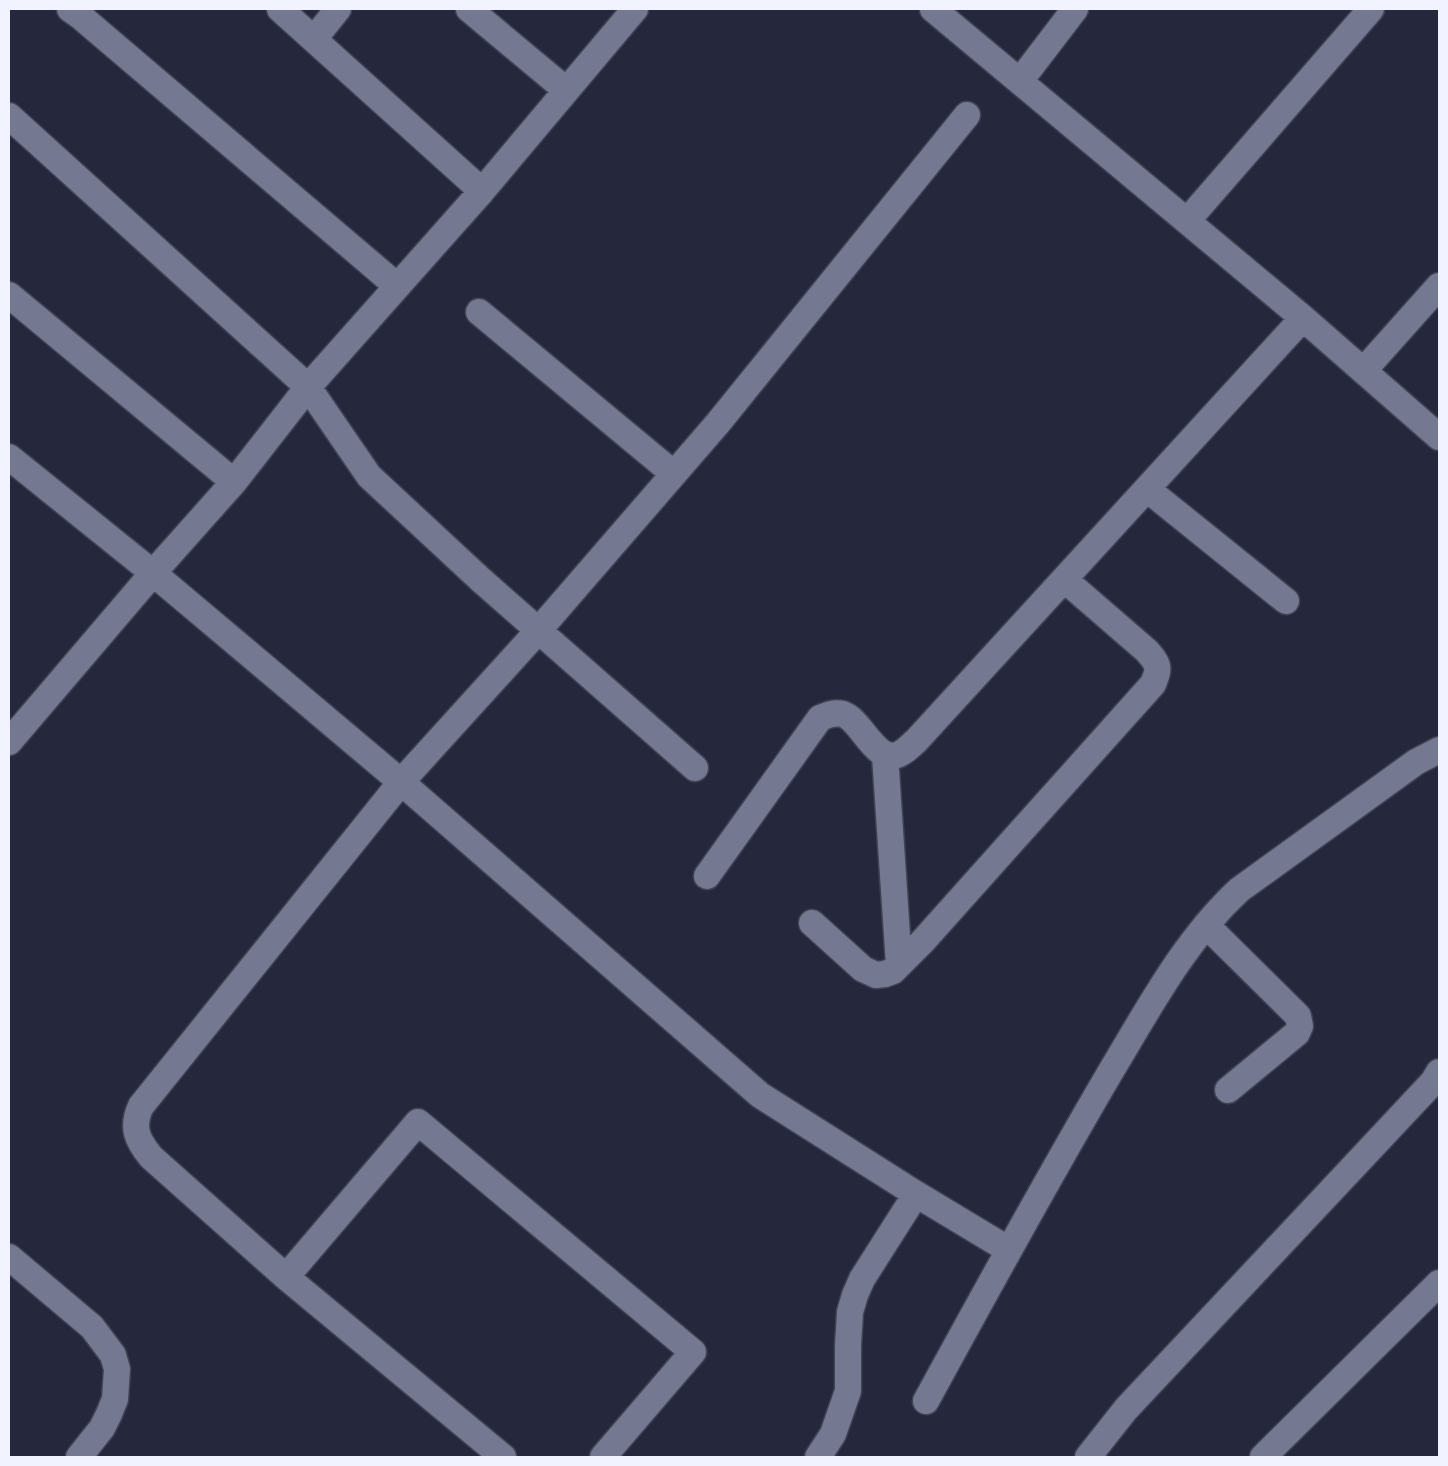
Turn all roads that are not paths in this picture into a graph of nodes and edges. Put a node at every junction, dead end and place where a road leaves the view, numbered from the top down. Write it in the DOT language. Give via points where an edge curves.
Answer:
graph roads {
  1 [pos="280,9"];
  2 [pos="338,9"];
  3 [pos="469,9"];
  4 [pos="933,9"];
  5 [pos="1075,9"];
  6 [pos="1371,9"];
  7 [pos="79,11"];
  8 [pos="623,13"];
  9 [pos="314,39"];
  10 [pos="1020,81"];
  11 [pos="566,90"];
  12 [pos="967,115"];
  13 [pos="9,116"];
  14 [pos="482,191"];
  15 [pos="1187,221"];
  16 [pos="397,286"];
  17 [pos="1439,286"];
  18 [pos="9,295"];
  19 [pos="479,312"];
  20 [pos="1303,318"];
  21 [pos="1364,370"];
  22 [pos="308,387"];
  23 [pos="1439,436"];
  24 [pos="9,457"];
  25 [pos="674,474"];
  26 [pos="234,482"];
  27 [pos="1147,489"];
  28 [pos="153,572"];
  29 [pos="1065,580"];
  30 [pos="1286,602"];
  31 [pos="538,631"];
  32 [pos="9,742"];
  33 [pos="1439,750"];
  34 [pos="885,755"];
  35 [pos="695,768"];
  36 [pos="401,782"];
  37 [pos="707,876"];
  38 [pos="812,923"];
  39 [pos="1206,924"];
  40 [pos="899,965"];
  41 [pos="1439,1072"];
  42 [pos="1228,1090"];
  43 [pos="916,1194"];
  44 [pos="1008,1250"];
  45 [pos="9,1257"];
  46 [pos="286,1277"];
  47 [pos="1439,1283"];
  48 [pos="926,1401"];
  49 [pos="79,1457"];
  50 [pos="504,1457"];
  51 [pos="603,1457"];
  52 [pos="818,1457"];
  53 [pos="1088,1457"];
  54 [pos="1263,1457"];
  1 -- 9 [label="street"];
  2 -- 9 [label="street"];
  3 -- 11 [label="street"];
  4 -- 10 [label="street"];
  5 -- 10 [label="street"];
  6 -- 15 [label="street"];
  7 -- 16 [label="street"];
  8 -- 11 [label="street"];
  9 -- 14 [label="street"];
  10 -- 15 [label="street"];
  11 -- 14 [label="street"];
  12 -- 25 [label="street"];
  13 -- 22 [label="street"];
  14 -- 16 [label="street"];
  15 -- 20 [label="street"];
  16 -- 22 [label="street"];
  17 -- 21 [label="street"];
  18 -- 26 [label="street"];
  19 -- 25 [label="street"];
  20 -- 21 [label="street"];
  20 -- 27 [label="street"];
  21 -- 23 [label="street"];
  22 -- 26 [label="street"];
  22 -- 31 [label="street" via="369,476"];
  24 -- 28 [label="street"];
  25 -- 31 [label="street"];
  26 -- 28 [label="street"];
  27 -- 29 [label="street"];
  27 -- 30 [label="street"];
  28 -- 32 [label="street"];
  28 -- 36 [label="street"];
  29 -- 34 [label="street" via="916,741 896,756"];
  29 -- 40 [label="street" via="1147,651 1156,661 1158,672 1146,691"];
  31 -- 35 [label="street"];
  31 -- 36 [label="street"];
  33 -- 39 [label="street" via="1416,762 1240,890"];
  34 -- 37 [label="street" via="844,714 832,713 820,718"];
  34 -- 40 [label="street"];
  36 -- 43 [label="street" via="760,1095"];
  36 -- 46 [label="street" via="137,1115 137,1136 151,1157"];
  38 -- 40 [label="street" via="863,969 876,975 893,971"];
  39 -- 42 [label="street" via="1282,999 1300,1022 1296,1033"];
  39 -- 44 [label="street" via="1164,983"];
  41 -- 53 [label="street" via="1126,1409"];
  43 -- 44 [label="street"];
  43 -- 52 [label="street" via="855,1295 850,1312 848,1391 833,1434"];
  44 -- 48 [label="street"];
  45 -- 49 [label="street" via="92,1327 113,1355 117,1369 115,1399 102,1428"];
  46 -- 50 [label="street"];
  46 -- 51 [label="street" via="418,1122 693,1352"];
  47 -- 54 [label="street"];
}
